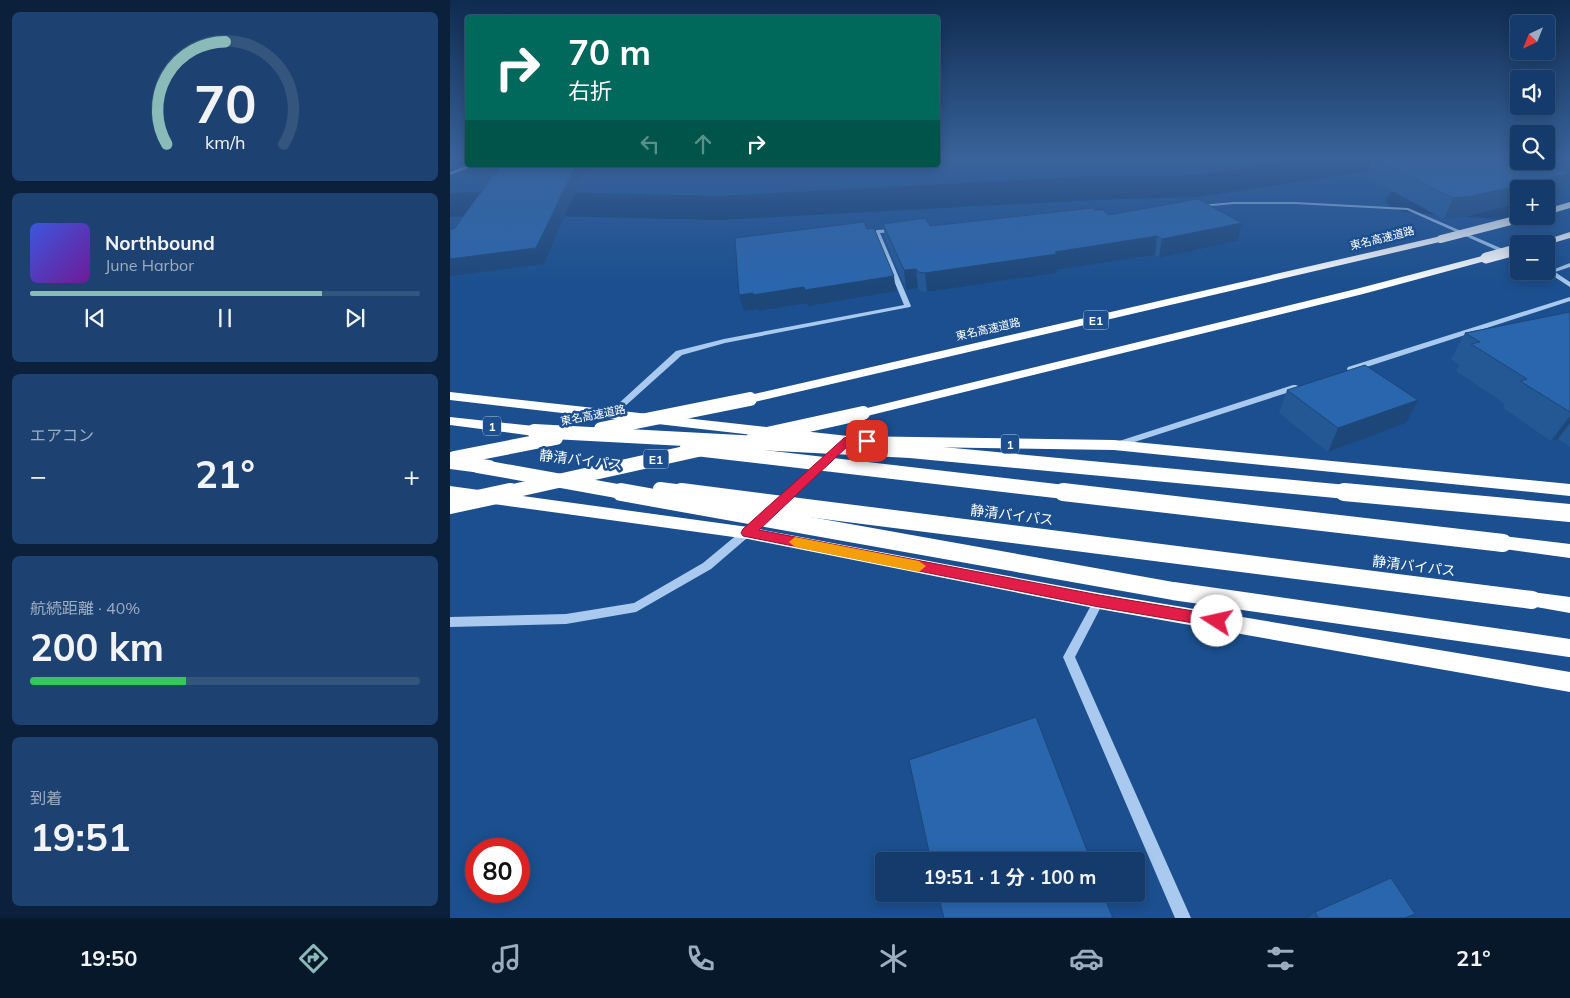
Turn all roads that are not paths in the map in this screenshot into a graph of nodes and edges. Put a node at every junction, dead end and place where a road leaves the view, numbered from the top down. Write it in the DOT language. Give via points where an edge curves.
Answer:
graph roads {
  1 [pos="1570,205"];
  2 [pos="1195,207"];
  3 [pos="1555,209"];
  4 [pos="1510,221"];
  5 [pos="906,231"];
  6 [pos="1570,235"];
  7 [pos="1555,239"];
  8 [pos="1510,251"];
  9 [pos="1510,254"];
  10 [pos="1570,265"];
  11 [pos="1555,269"];
  12 [pos="1555,275"];
  13 [pos="1570,285"];
  14 [pos="1570,299"];
  15 [pos="1344,372"];
  16 [pos="1306,384"];
  17 [pos="450,396"];
  18 [pos="610,415"];
  19 [pos="450,421"];
  20 [pos="534,431"];
  21 [pos="848,441"];
  22 [pos="1114,445"];
  23 [pos="450,460"];
  24 [pos="478,466"];
  25 [pos="1570,490"];
  26 [pos="450,492"];
  27 [pos="450,505"];
  28 [pos="1570,513"];
  29 [pos="748,533"];
  30 [pos="1570,551"];
  31 [pos="1099,601"];
  32 [pos="1570,605"];
  33 [pos="450,622"];
  34 [pos="1570,648"];
  35 [pos="1570,682"];
  36 [pos="1183,918"];
  1 -- 3 [label="highway"];
  2 -- 9 [label="street" via="1295,203 1408,209"];
  4 -- 23 [label="highway, 東名高速道路 / E1, bridge" via="750,399"];
  5 -- 18 [label="street" via="878,232 908,306 724,341 679,353"];
  6 -- 7 [label="highway"];
  8 -- 27 [label="highway, E1, bridge" via="1359,292 863,413"];
  10 -- 11 [label="street"];
  12 -- 13 [label="street"];
  14 -- 15 [label="street"];
  16 -- 22 [label="street"];
  17 -- 18 [label="highway, 1"];
  18 -- 21 [label="highway, 1"];
  19 -- 20 [label="highway, 静清バイパス / 1"];
  20 -- 28 [label="highway, 1, bridge" via="910,451"];
  20 -- 30 [label="highway, 静清バイパス / 1, bridge"];
  21 -- 22 [label="highway, 1"];
  21 -- 29 [label="street"];
  22 -- 25 [label="highway, 1"];
  23 -- 24 [label="highway, 静清バイパス, bridge"];
  24 -- 32 [label="highway, 静清バイパス, bridge"];
  24 -- 34 [label="highway, bridge" via="1173,592"];
  26 -- 29 [label="highway"];
  29 -- 31 [label="highway"];
  29 -- 33 [label="street" via="706,566 636,607 566,619"];
  31 -- 35 [label="highway"];
  31 -- 36 [label="street" via="1069,657"];
}
